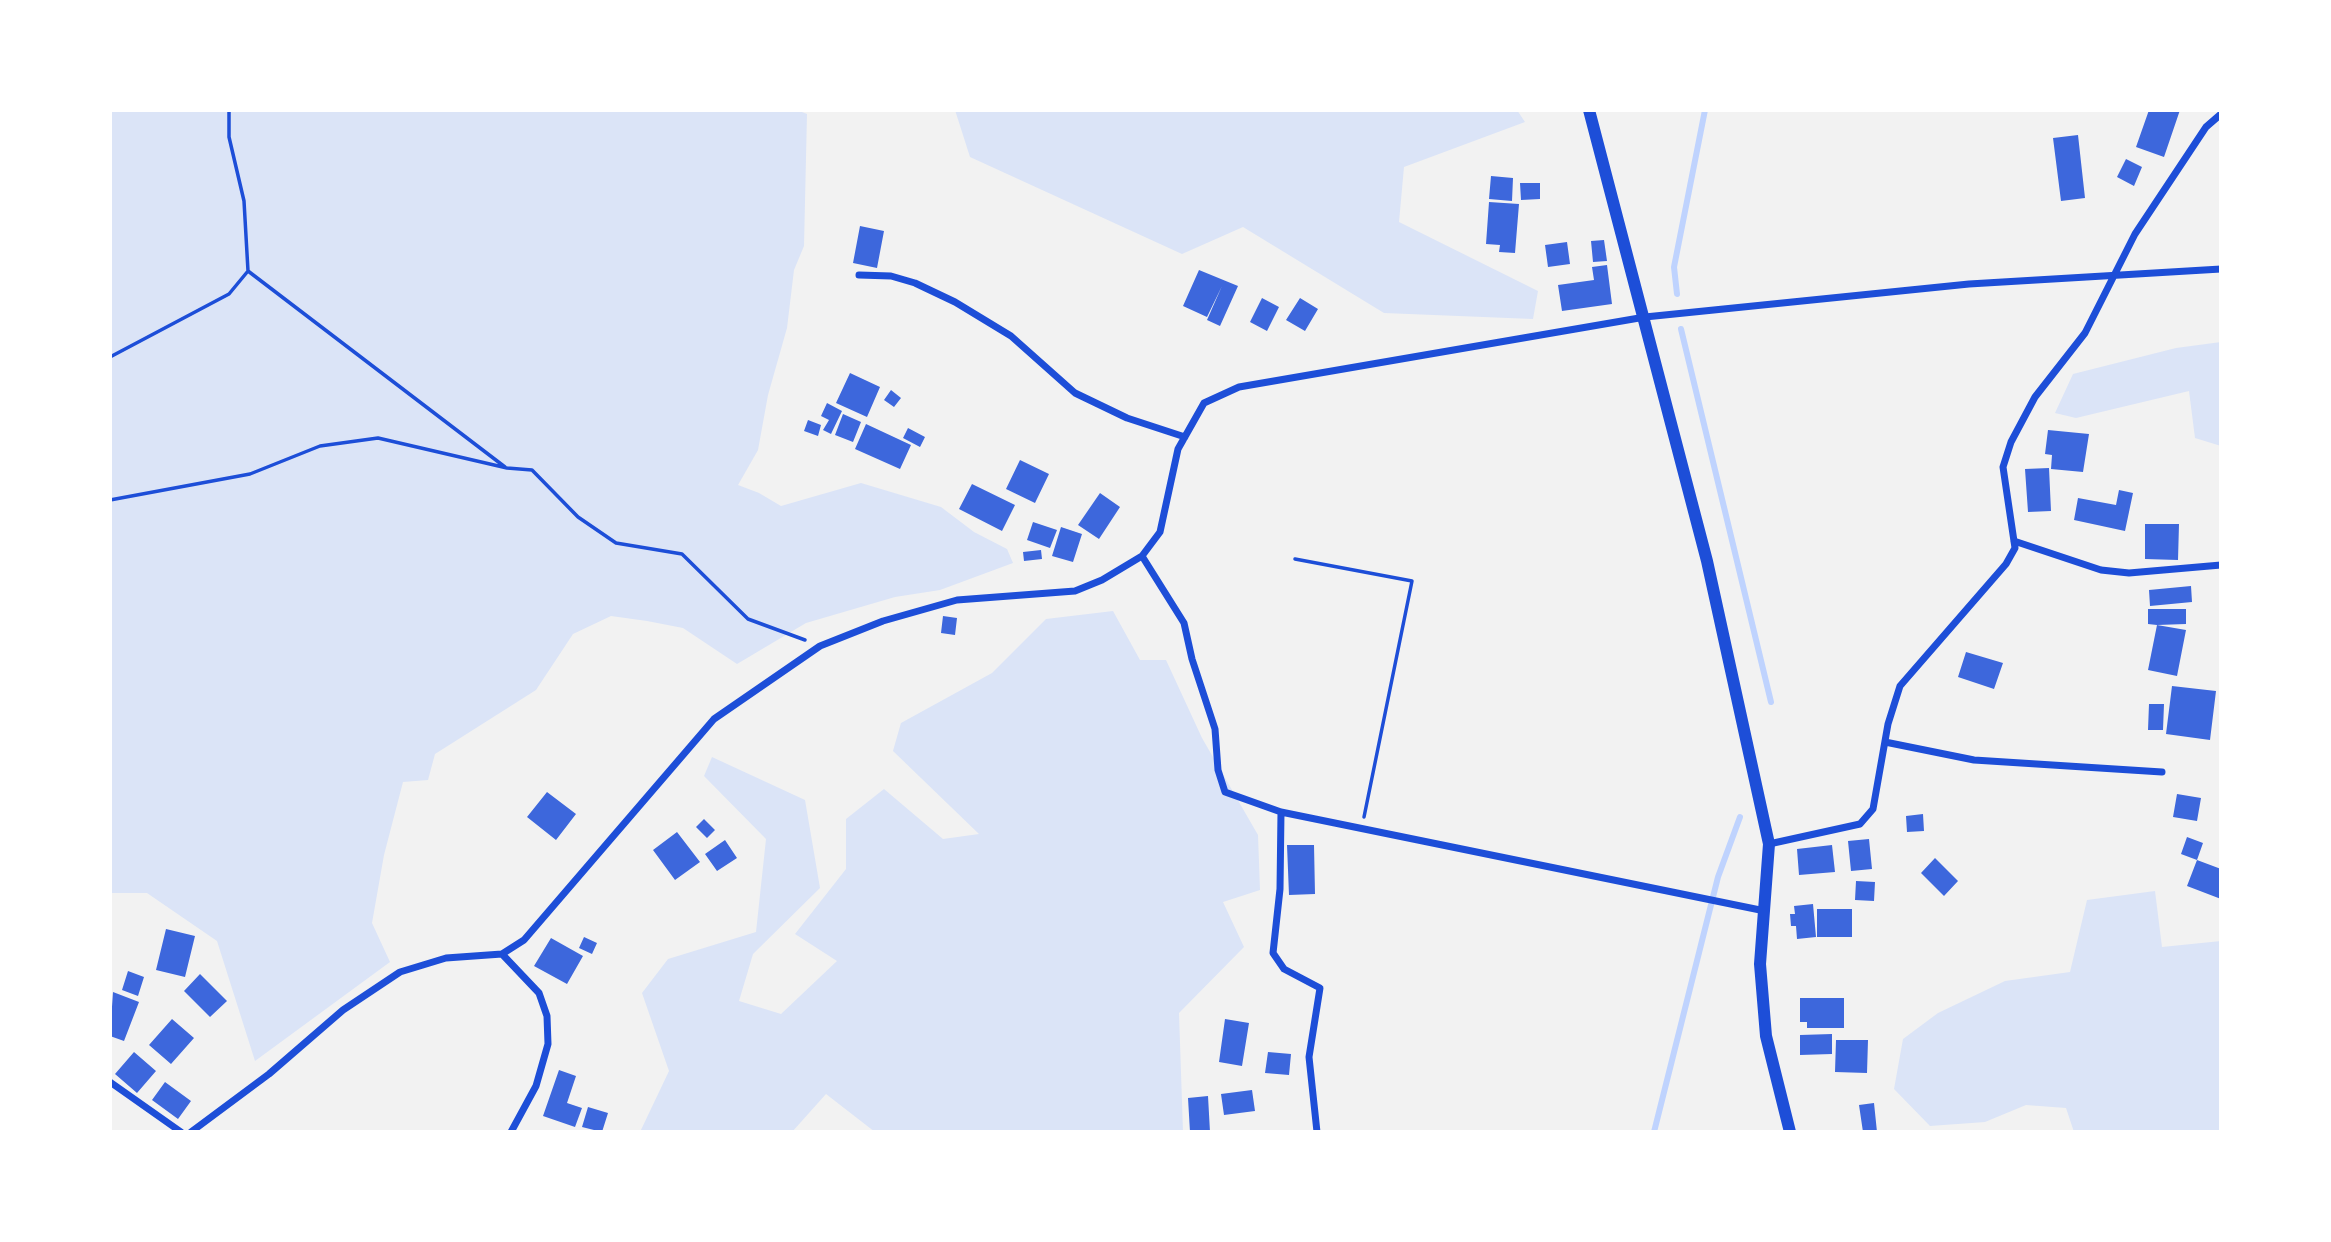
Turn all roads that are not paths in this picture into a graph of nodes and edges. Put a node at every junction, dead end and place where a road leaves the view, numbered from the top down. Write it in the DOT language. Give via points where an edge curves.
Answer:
graph roads {
  1 [pos="1589,110"];
  2 [pos="2221,114"];
  3 [pos="2221,269"];
  4 [pos="2112,273"];
  5 [pos="859,275"];
  6 [pos="1644,317"];
  7 [pos="1185,436"];
  8 [pos="2014,541"];
  9 [pos="1142,556"];
  10 [pos="2221,565"];
  11 [pos="1885,742"];
  12 [pos="2162,772"];
  13 [pos="1281,812"];
  14 [pos="1769,844"];
  15 [pos="1766,911"];
  16 [pos="502,954"];
  17 [pos="110,1082"];
  18 [pos="181,1132"];
  19 [pos="191,1132"];
  20 [pos="511,1132"];
  21 [pos="1317,1132"];
  22 [pos="1790,1132"];
  1 -- 6 [label="street"];
  2 -- 4 [label="street" via="2206,127"];
  3 -- 4 [label="street"];
  4 -- 6 [label="street"];
  4 -- 8 [label="street" via="2085,333 2035,397 2011,442 2003,467"];
  5 -- 7 [label="street" via="891,276 955,302 1011,337 1075,393 1127,418"];
  6 -- 7 [label="street" via="1239,387 1204,403"];
  6 -- 14 [label="street" via="1707,561"];
  7 -- 9 [label="street" via="1160,532"];
  8 -- 10 [label="street" via="2101,570 2129,573"];
  8 -- 11 [label="street" via="2006,564 1900,686"];
  9 -- 13 [label="street" via="1184,623 1215,729 1225,792"];
  9 -- 16 [label="street" via="1075,592 957,600 883,621 820,646 714,719 558,903 524,940"];
  11 -- 12 [label="street" via="1974,760"];
  11 -- 14 [label="street" via="1873,809 1860,824"];
  13 -- 15 [label="street"];
  13 -- 21 [label="street" via="1273,953 1283,969 1320,988 1309,1057"];
  14 -- 15 [label="street"];
  15 -- 22 [label="street" via="1760,964 1766,1036"];
  16 -- 19 [label="street" via="446,958 400,972 343,1010 269,1074"];
  16 -- 20 [label="street" via="539,993 547,1016 548,1044 536,1086"];
  17 -- 18 [label="street"];
}
